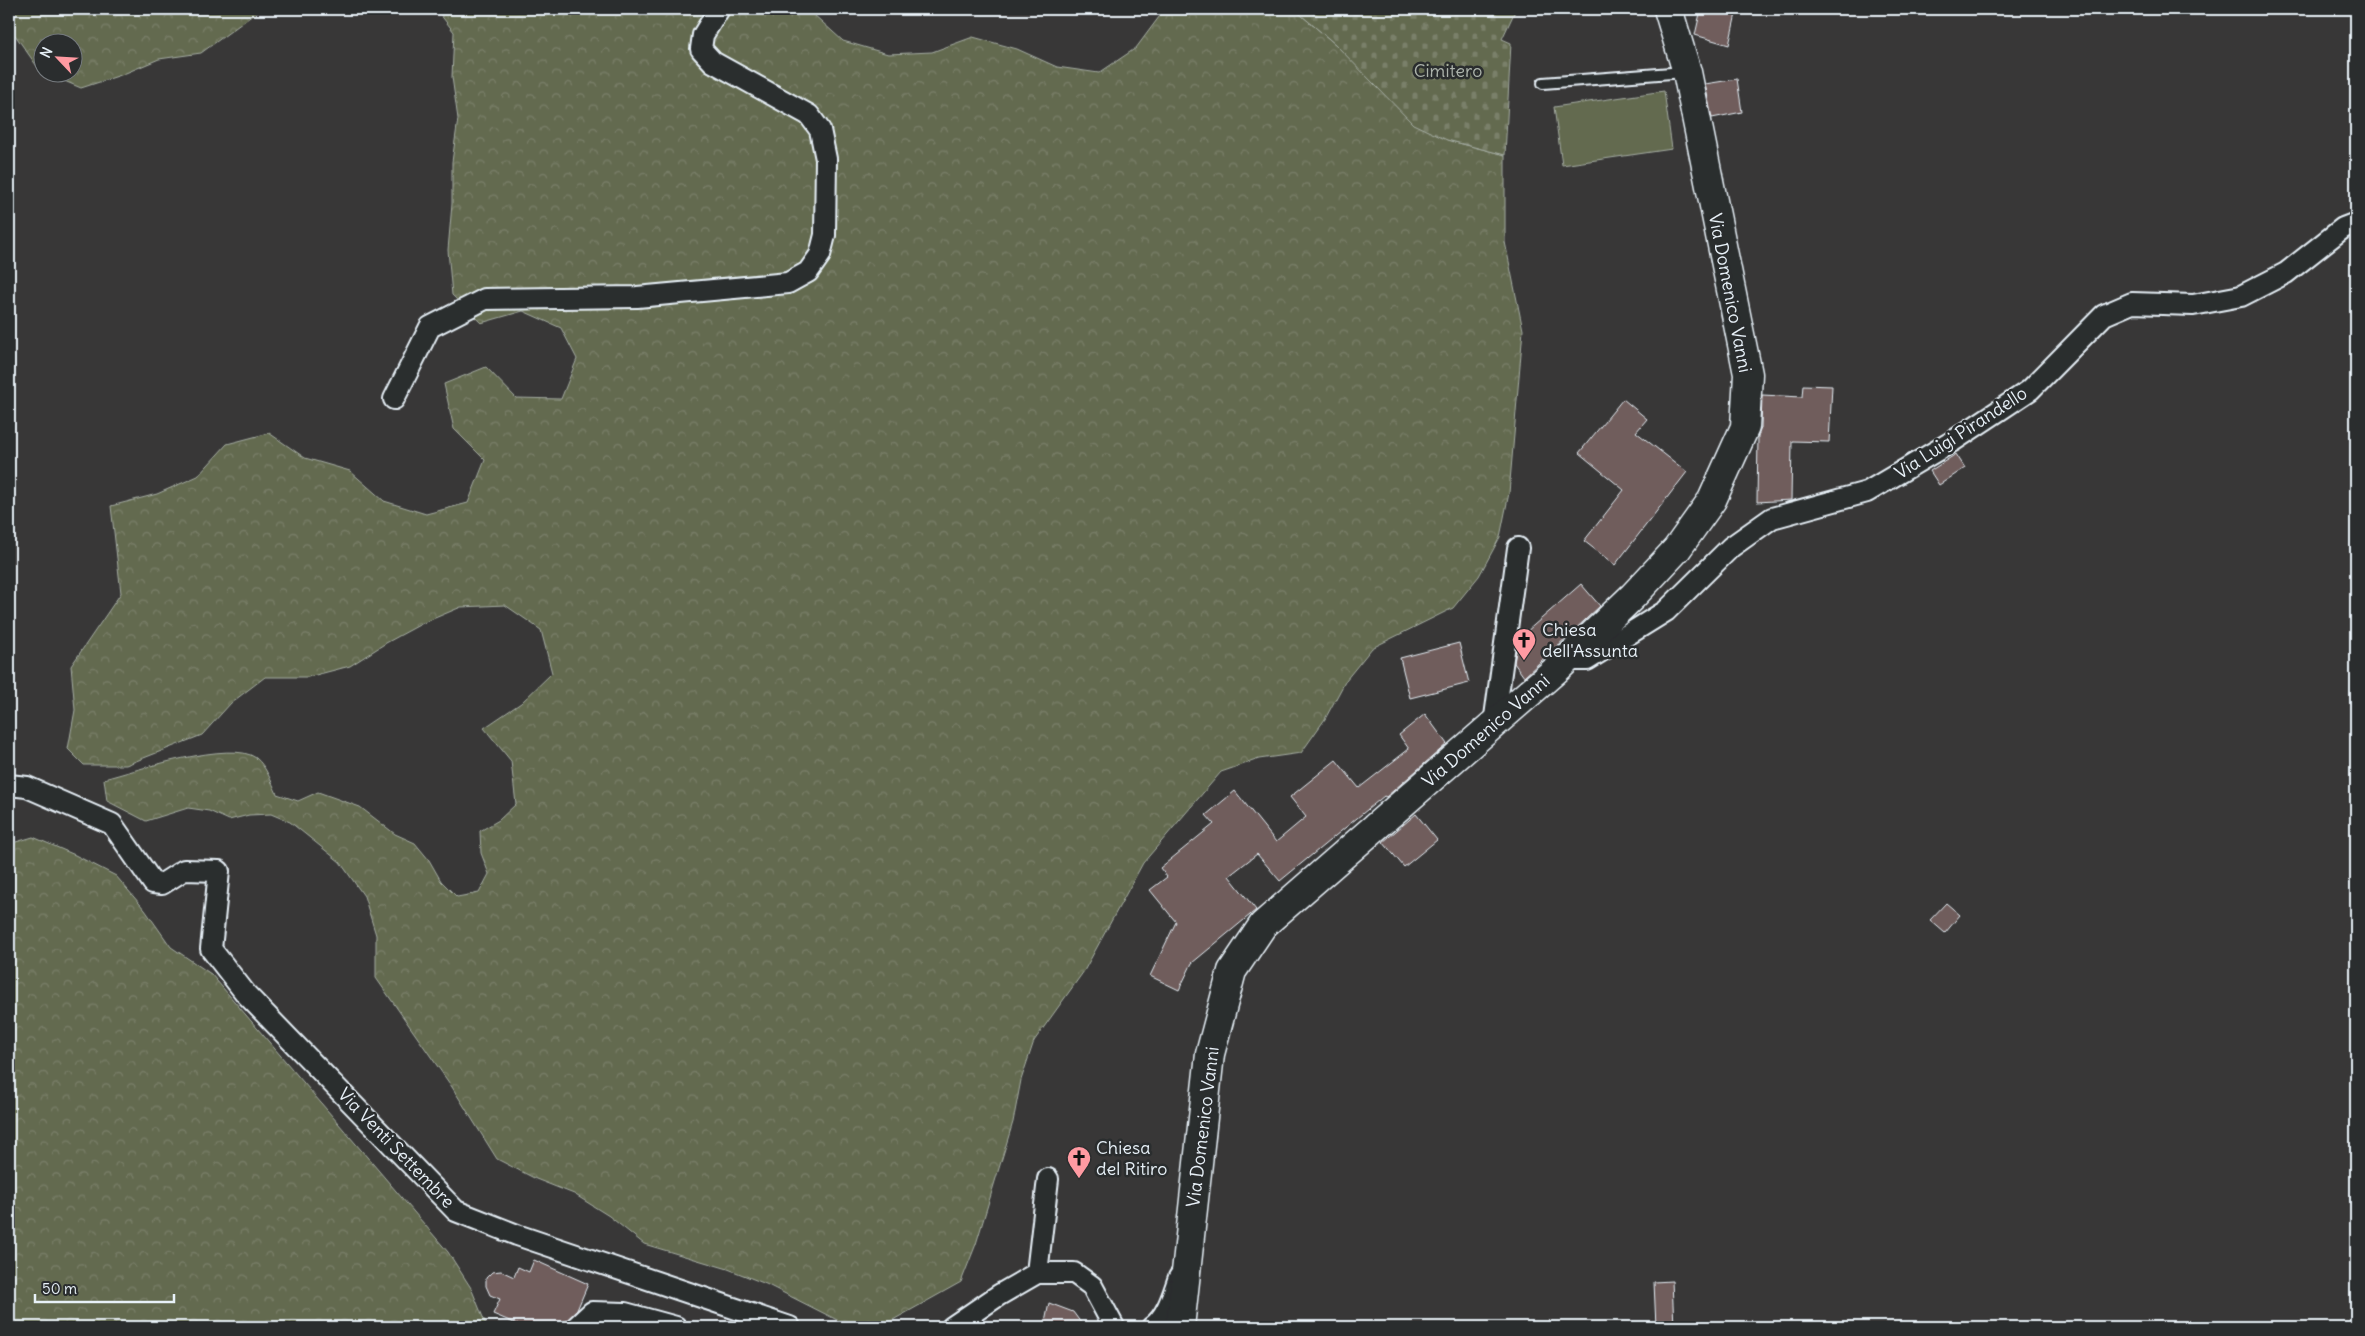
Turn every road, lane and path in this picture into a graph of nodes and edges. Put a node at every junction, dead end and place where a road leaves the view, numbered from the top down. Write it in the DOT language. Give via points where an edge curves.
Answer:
graph roads {
  1 [pos="719,9"];
  2 [pos="1668,9"];
  3 [pos="1687,72"];
  4 [pos="1543,82"];
  5 [pos="2356,223"];
  6 [pos="394,399"];
  7 [pos="1518,548"];
  8 [pos="1566,660"];
  9 [pos="1494,724"];
  10 [pos="9,785"];
  11 [pos="1048,1178"];
  12 [pos="1188,1250"];
  13 [pos="1037,1273"];
  14 [pos="576,1327"];
  15 [pos="676,1327"];
  16 [pos="790,1327"];
  17 [pos="952,1327"];
  18 [pos="1114,1327"];
  19 [pos="1152,1327"];
  20 [pos="1180,1327"];
  1 -- 6 [label="street" via="703,34 701,49 713,62 809,114 820,130 826,159 825,236 820,255 808,272 788,283 637,297 484,299 430,327"];
  2 -- 3 [label="main road, Via Domenico Vanni"];
  3 -- 4 [label="lane"];
  3 -- 8 [label="main road, Via Domenico Vanni" via="1748,374 1745,427 1712,500 1676,549 1633,596"];
  5 -- 8 [label="street, Via Luigi Pirandello" via="2342,228 2286,273 2241,296 2193,305 2132,303 2104,315 2030,390 1953,442 1867,492 1772,518 1731,547 1666,611 1587,660"];
  7 -- 9 [label="street"];
  8 -- 9 [label="main road, Via Domenico Vanni"];
  9 -- 12 [label="main road, Via Domenico Vanni" via="1263,925 1232,971 1210,1054"];
  10 -- 16 [label="street, Via Venti Settembre" via="27,787 112,824 153,883 162,884 184,870 219,871 211,949 246,994 456,1210 526,1238"];
  11 -- 13 [label="street"];
  12 -- 19 [label="street" via="1172,1297 1158,1323"];
  12 -- 20 [label="main road, Via Domenico Vanni"];
  13 -- 17 [label="street"];
  13 -- 18 [label="street" via="1074,1273 1092,1286"];
  14 -- 15 [label="street" via="592,1312 625,1313"];
}
